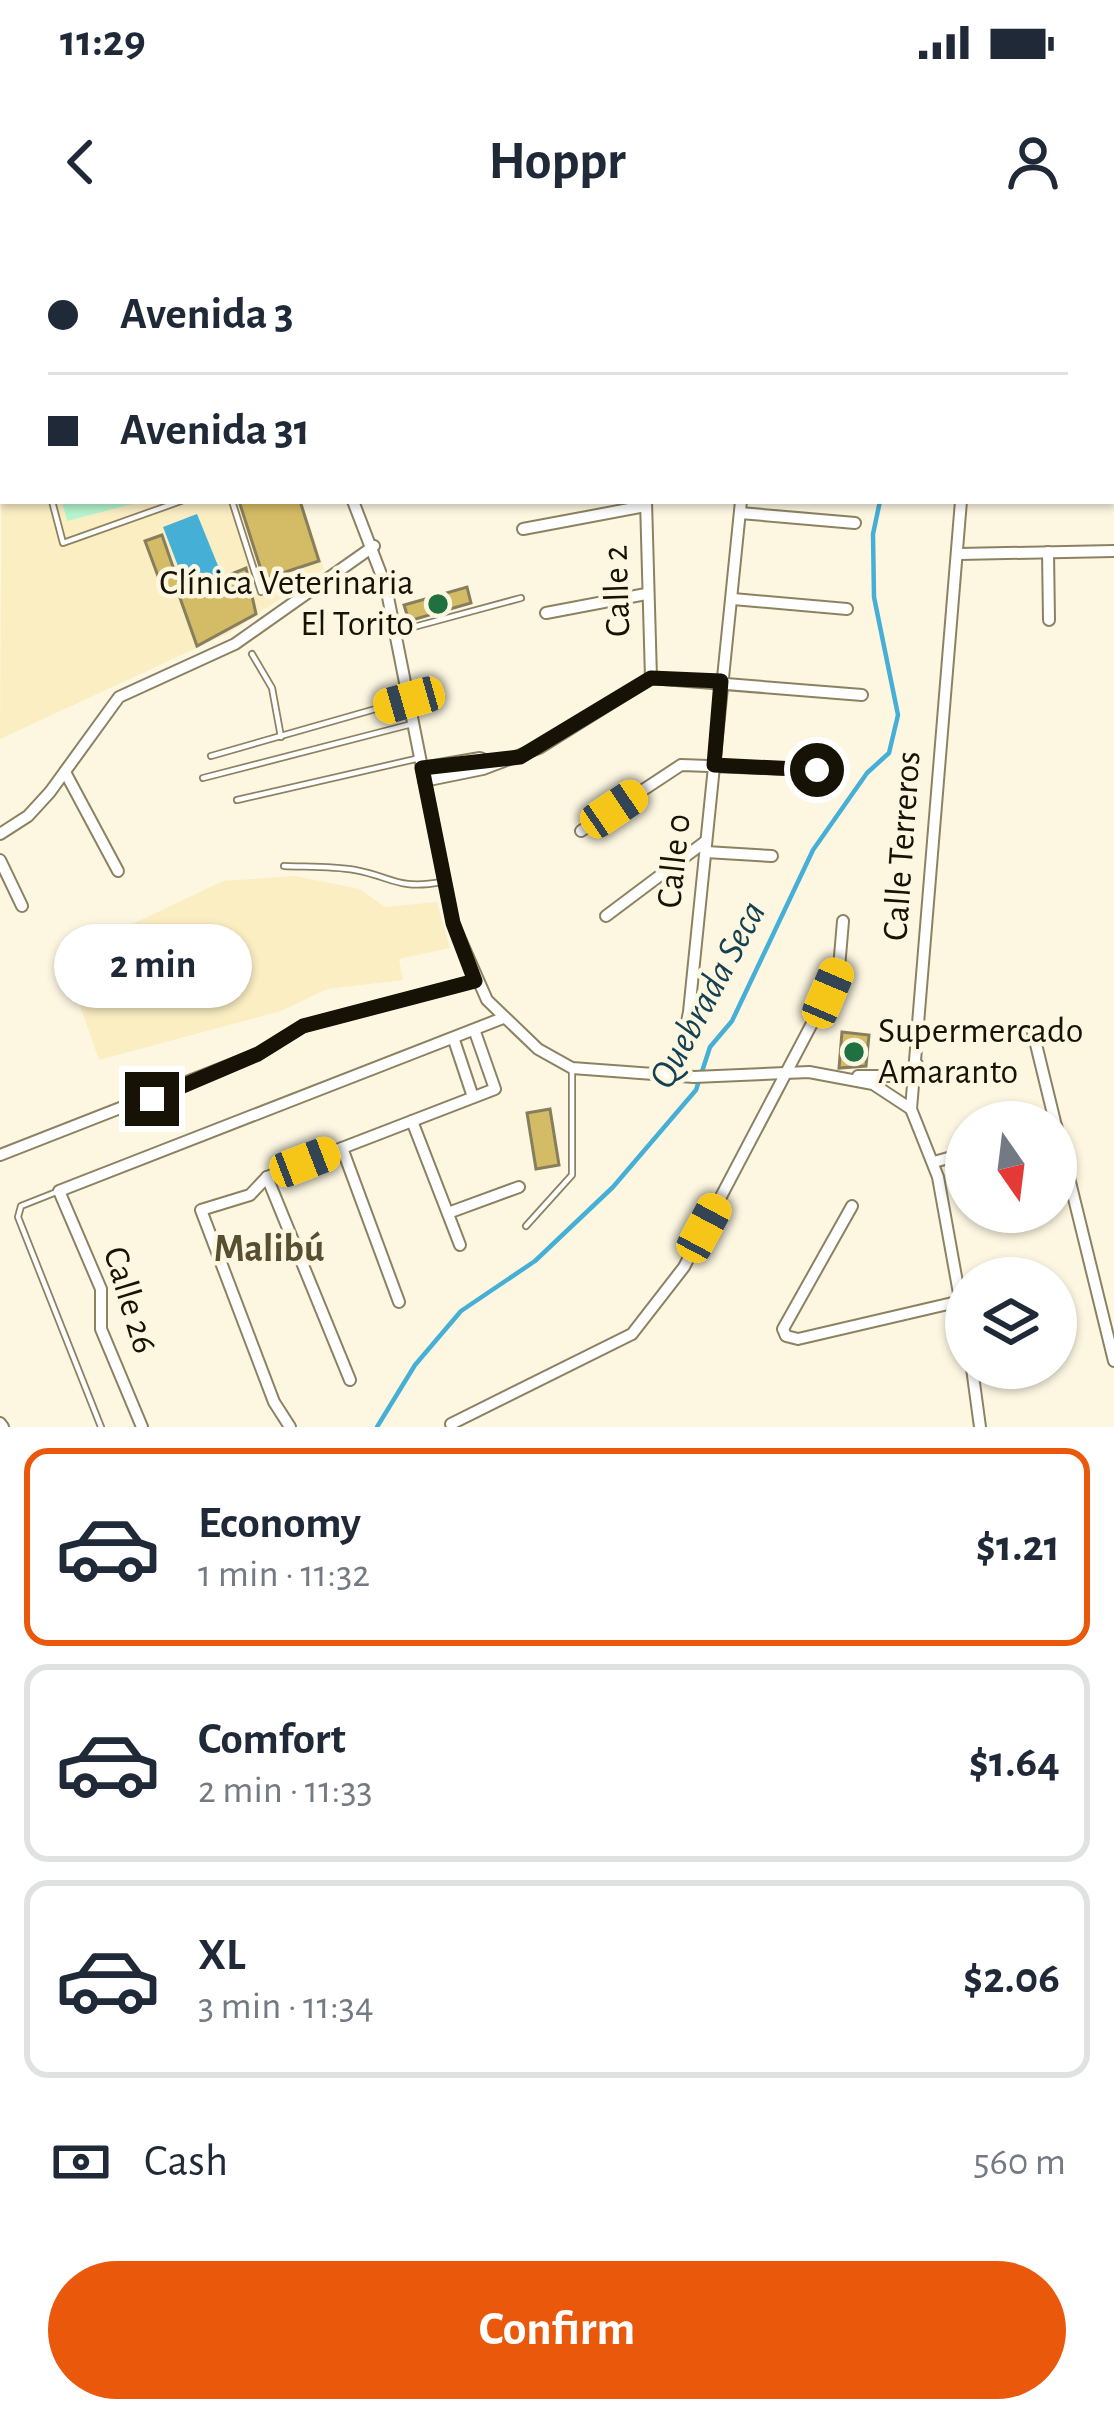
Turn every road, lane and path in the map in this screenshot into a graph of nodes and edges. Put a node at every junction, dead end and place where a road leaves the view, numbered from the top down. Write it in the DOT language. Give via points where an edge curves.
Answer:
graph roads {
  1 [pos="53,504"];
  2 [pos="173,504"];
  3 [pos="233,504"];
  4 [pos="353,504"];
  5 [pos="645,504"];
  6 [pos="962,504"];
  7 [pos="741,507"];
  8 [pos="855,524"];
  9 [pos="523,530"];
  10 [pos="374,546"];
  11 [pos="1114,551"];
  12 [pos="1048,552"];
  13 [pos="958,554"];
  14 [pos="261,592"];
  15 [pos="646,594"];
  16 [pos="521,598"];
  17 [pos="733,599"];
  18 [pos="847,609"];
  19 [pos="545,613"];
  20 [pos="1049,620"];
  21 [pos="396,632"];
  22 [pos="252,654"];
  23 [pos="651,678"];
  24 [pos="721,681"];
  25 [pos="862,695"];
  26 [pos="409,700"];
  27 [pos="414,724"];
  28 [pos="281,737"];
  29 [pos="211,756"];
  30 [pos="714,765"];
  31 [pos="422,769"];
  32 [pos="817,770"];
  33 [pos="64,772"];
  34 [pos="203,778"];
  35 [pos="237,800"];
  36 [pos="581,831"];
  37 [pos="0,833"];
  38 [pos="706,846"];
  39 [pos="772,856"];
  40 [pos="0,860"];
  41 [pos="284,866"];
  42 [pos="118,871"];
  43 [pos="442,882"];
  44 [pos="22,906"];
  45 [pos="606,916"];
  46 [pos="843,921"];
  47 [pos="475,981"];
  48 [pos="503,1018"];
  49 [pos="475,1032"];
  50 [pos="1033,1032"];
  51 [pos="454,1040"];
  52 [pos="917,1064"];
  53 [pos="572,1068"];
  54 [pos="785,1074"];
  55 [pos="676,1076"];
  56 [pos="846,1076"];
  57 [pos="473,1097"];
  58 [pos="1050,1101"];
  59 [pos="911,1108"];
  60 [pos="412,1121"];
  61 [pos="342,1148"];
  62 [pos="0,1155"];
  63 [pos="945,1159"];
  64 [pos="934,1162"];
  65 [pos="267,1177"];
  66 [pos="519,1187"];
  67 [pos="59,1191"];
  68 [pos="852,1206"];
  69 [pos="1077,1211"];
  70 [pos="448,1214"];
  71 [pos="526,1226"];
  72 [pos="460,1245"];
  73 [pos="952,1257"];
  74 [pos="399,1302"];
  75 [pos="945,1305"];
  76 [pos="1114,1361"];
  77 [pos="350,1380"];
  78 [pos="975,1389"];
  79 [pos="451,1424"];
  80 [pos="101,1427"];
  81 [pos="142,1427"];
  82 [pos="290,1427"];
  83 [pos="980,1427"];
  1 -- 2 [label="lane" via="63,543"];
  3 -- 14 [label="lane"];
  4 -- 10 [label="street"];
  5 -- 9 [label="street"];
  5 -- 15 [label="street, Calle 2"];
  6 -- 13 [label="street, Calle Terreros"];
  7 -- 8 [label="street"];
  7 -- 17 [label="street, Calle 0"];
  10 -- 21 [label="street"];
  10 -- 33 [label="street" via="236,644 118,697"];
  11 -- 12 [label="street"];
  12 -- 13 [label="street"];
  12 -- 20 [label="street"];
  13 -- 52 [label="street, Calle Terreros"];
  15 -- 19 [label="street"];
  15 -- 23 [label="street, Calle 2"];
  16 -- 21 [label="lane"];
  17 -- 18 [label="street"];
  17 -- 24 [label="street, Calle 0"];
  21 -- 26 [label="street"];
  22 -- 28 [label="lane" via="272,688"];
  23 -- 24 [label="street"];
  23 -- 31 [label="street" via="539,748 493,763 480,758"];
  24 -- 25 [label="street"];
  24 -- 30 [label="street, Calle 0"];
  26 -- 27 [label="street"];
  26 -- 28 [label="lane"];
  27 -- 31 [label="street"];
  27 -- 34 [label="lane"];
  28 -- 29 [label="lane"];
  30 -- 32 [label="street"];
  30 -- 36 [label="street" via="681,765"];
  30 -- 38 [label="street, Calle 0"];
  31 -- 35 [label="lane"];
  31 -- 43 [label="street"];
  33 -- 37 [label="street" via="28,816"];
  33 -- 42 [label="street"];
  38 -- 39 [label="street"];
  38 -- 45 [label="street"];
  38 -- 55 [label="street, Calle 0"];
  40 -- 44 [label="street"];
  41 -- 43 [label="lane" via="356,870 419,886"];
  43 -- 47 [label="street"];
  46 -- 54 [label="street" via="839,968"];
  47 -- 48 [label="street"];
  47 -- 62 [label="street" via="303,1026 258,1054"];
  48 -- 49 [label="street"];
  48 -- 53 [label="street"];
  49 -- 51 [label="street"];
  49 -- 57 [label="street" via="495,1089"];
  50 -- 58 [label="street"];
  51 -- 57 [label="street"];
  51 -- 67 [label="street"];
  52 -- 56 [label="street" via="901,1076"];
  52 -- 59 [label="street, Calle Terreros"];
  53 -- 55 [label="street"];
  53 -- 71 [label="lane" via="572,1175"];
  54 -- 55 [label="street"];
  54 -- 56 [label="street"];
  54 -- 79 [label="street" via="684,1267 632,1334"];
  56 -- 59 [label="street"];
  57 -- 60 [label="street"];
  59 -- 64 [label="street"];
  60 -- 61 [label="street"];
  60 -- 70 [label="street"];
  61 -- 65 [label="street"];
  61 -- 74 [label="street"];
  63 -- 64 [label="street"];
  64 -- 73 [label="street"];
  65 -- 77 [label="street"];
  65 -- 82 [label="street" via="250,1195 201,1210"];
  66 -- 70 [label="street"];
  67 -- 80 [label="lane" via="21,1206 18,1217"];
  67 -- 81 [label="street, Calle 26" via="101,1289 101,1329"];
  68 -- 75 [label="street" via="786,1336 798,1340"];
  69 -- 76 [label="street"];
  70 -- 72 [label="street"];
  78 -- 83 [label="street"];
}
